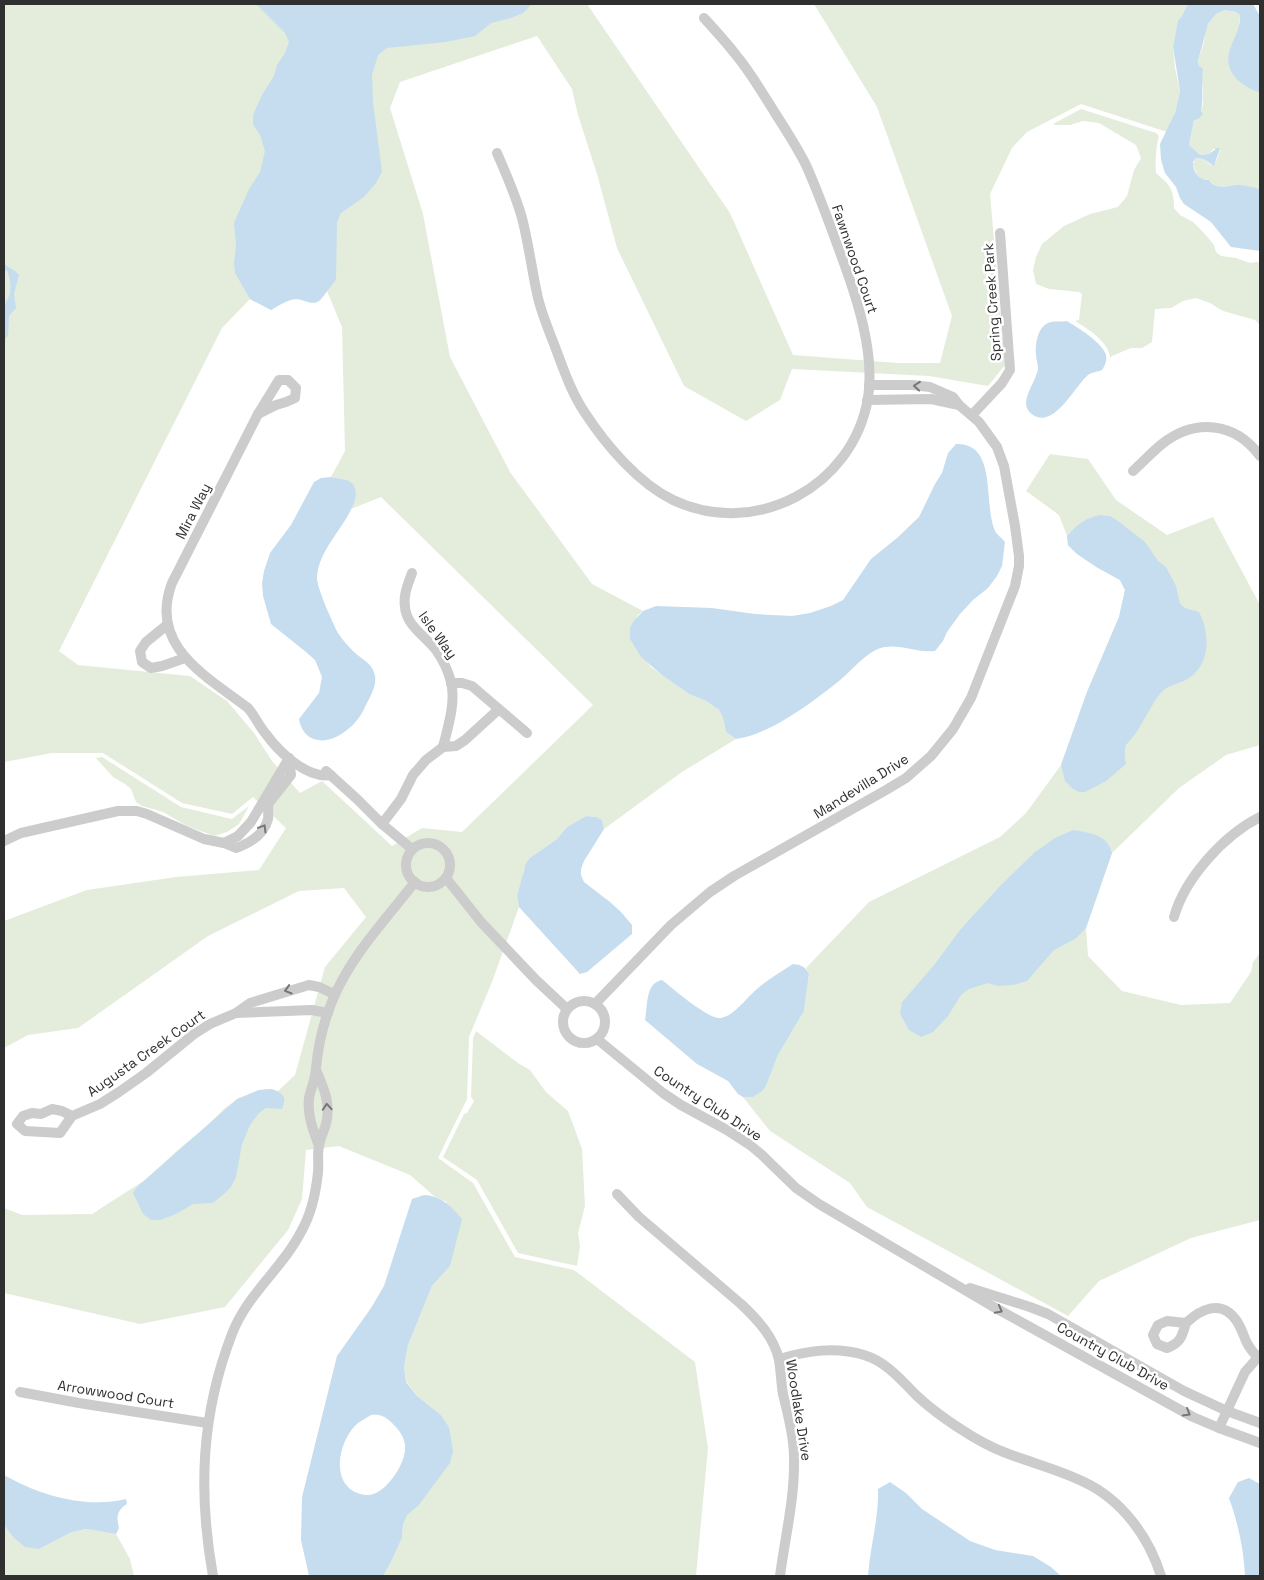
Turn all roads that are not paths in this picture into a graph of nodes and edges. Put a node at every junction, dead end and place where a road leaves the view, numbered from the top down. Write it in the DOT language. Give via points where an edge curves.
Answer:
graph roads {
  1 [pos="704,18"];
  2 [pos="497,153"];
  3 [pos="1000,233"];
  4 [pos="869,385"];
  5 [pos="868,400"];
  6 [pos="959,405"];
  7 [pos="258,414"];
  8 [pos="972,415"];
  9 [pos="1260,456"];
  10 [pos="1133,471"];
  11 [pos="412,573"];
  12 [pos="167,625"];
  13 [pos="185,658"];
  14 [pos="451,684"];
  15 [pos="499,709"];
  16 [pos="526,733"];
  17 [pos="443,747"];
  18 [pos="290,758"];
  19 [pos="1260,817"];
  20 [pos="382,824"];
  21 [pos="4,841"];
  22 [pos="224,843"];
  23 [pos="412,849"];
  24 [pos="446,878"];
  25 [pos="415,882"];
  26 [pos="1174,917"];
  27 [pos="334,994"];
  28 [pos="595,1004"];
  29 [pos="567,1008"];
  30 [pos="236,1013"];
  31 [pos="328,1013"];
  32 [pos="597,1039"];
  33 [pos="316,1070"];
  34 [pos="41,1114"];
  35 [pos="72,1116"];
  36 [pos="42,1132"];
  37 [pos="319,1146"];
  38 [pos="617,1194"];
  39 [pos="957,1284"];
  40 [pos="1186,1323"];
  41 [pos="1259,1356"];
  42 [pos="778,1359"];
  43 [pos="20,1392"];
  44 [pos="1227,1410"];
  45 [pos="208,1423"];
  46 [pos="1260,1423"];
  47 [pos="1219,1428"];
  48 [pos="1260,1442"];
  49 [pos="213,1576"];
  50 [pos="780,1576"];
  51 [pos="1161,1576"];
  1 -- 4 [label="street, Fawnwood Court" via="738,56 794,143 819,194 856,295 869,364"];
  2 -- 5 [label="street, Fawnwood Court" via="516,196 541,310 574,394 597,430 631,470 656,490 695,508 720,513 751,512 782,504 810,489 838,464 858,431"];
  3 -- 8 [label="street, Spring Creek Park" via="1010,370"];
  4 -- 5 [label="street, Fawnwood Court"];
  6 -- 4 [label="street, Mandevilla Drive, one-way" via="952,397 930,388"];
  5 -- 6 [label="street, Mandevilla Drive" via="931,399"];
  6 -- 8 [label="street, Mandevilla Drive"];
  7 -- 12 [label="street, Mira Way" via="172,583 166,604"];
  8 -- 28 [label="street, Mandevilla Drive" via="992,439 1001,457 1020,566 1011,598 971,698 956,724 935,752 906,778 710,892 671,925"];
  9 -- 10 [label="street" via="1238,434 1219,428 1198,428 1162,444"];
  11 -- 14 [label="street, Isle Way" via="405,599 408,618 442,659"];
  12 -- 13 [label="street, Mira Way"];
  12 -- 13 [label="street" via="146,642 140,651 142,662 151,668"];
  13 -- 18 [label="street, Mira Way" via="248,708 266,734"];
  14 -- 15 [label="street" via="472,686"];
  14 -- 17 [label="street, Isle Way" via="452,708"];
  15 -- 16 [label="street"];
  15 -- 17 [label="street" via="465,740 456,746"];
  17 -- 20 [label="street" via="413,776"];
  18 -- 20 [label="street" via="299,768 331,775"];
  18 -- 22 [label="street" via="251,822 238,836"];
  22 -- 18 [label="street, one-way" via="236,848 250,843 264,830 269,804 291,775"];
  19 -- 26 [label="street" via="1234,832 1219,846 1183,893"];
  20 -- 23 [label="street"];
  21 -- 22 [label="street" via="21,833 128,810 147,814 204,839"];
  23 -- 24 [label="street" via="423,843 440,847 449,860"];
  23 -- 25 [label="street" via="406,866"];
  24 -- 25 [label="street" via="431,886"];
  24 -- 29 [label="street" via="481,922"];
  25 -- 27 [label="street" via="363,947"];
  27 -- 30 [label="street, Augusta Creek Court, one-way" via="309,985 250,1003"];
  27 -- 31 [label="street"];
  28 -- 29 [label="street" via="578,1001"];
  28 -- 32 [label="street" via="601,1008 605,1019 604,1029"];
  29 -- 32 [label="street" via="562,1024 566,1035 582,1044"];
  30 -- 31 [label="street, Augusta Creek Court" via="312,1010"];
  30 -- 35 [label="street, Augusta Creek Court" via="194,1034 146,1073 100,1104"];
  31 -- 33 [label="street" via="318,1046"];
  32 -- 39 [label="street, Country Club Drive" via="663,1093 750,1145 796,1188 819,1204"];
  33 -- 37 [label="street" via="308,1108"];
  37 -- 33 [label="street, one-way" via="329,1105"];
  34 -- 35 [label="street, Augusta Creek Court" via="52,1109"];
  34 -- 36 [label="street"];
  34 -- 36 [label="street, Augusta Creek Court" via="22,1116 17,1124 24,1130"];
  35 -- 36 [label="street, Augusta Creek Court" via="60,1133"];
  37 -- 45 [label="street" via="316,1188 308,1218 295,1243 236,1324"];
  38 -- 42 [label="street, Woodlake Drive" via="639,1217 756,1318"];
  39 -- 44 [label="street, Country Club Drive" via="1048,1314 1184,1391"];
  39 -- 47 [label="street, Country Club Drive, one-way" via="1193,1417"];
  40 -- 41 [label="street" via="1203,1310 1227,1311 1236,1319 1251,1350"];
  41 -- 44 [label="street" via="1245,1372"];
  42 -- 50 [label="street, Woodlake Drive" via="794,1459"];
  42 -- 51 [label="street" via="830,1350 855,1352 879,1361 925,1403 971,1436 1004,1452 1086,1482 1108,1497 1138,1529"];
  43 -- 45 [label="street, Arrowwood Court"];
  44 -- 46 [label="street, Country Club Drive"];
  44 -- 47 [label="street"];
  45 -- 49 [label="street" via="204,1504"];
  47 -- 48 [label="street, Country Club Drive"];
}
